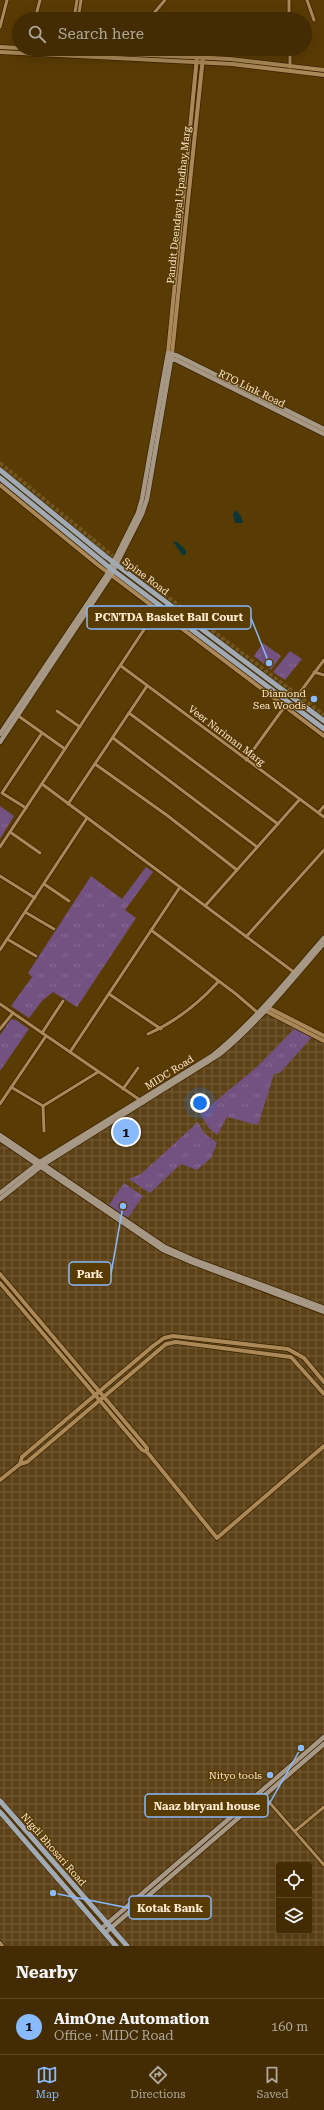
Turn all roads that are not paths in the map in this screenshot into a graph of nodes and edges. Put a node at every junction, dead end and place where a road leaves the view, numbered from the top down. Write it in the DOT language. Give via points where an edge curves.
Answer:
graph roads {
  1 [pos="7,0"];
  2 [pos="40,0"];
  3 [pos="77,0"];
  4 [pos="81,0"];
  5 [pos="165,0"];
  6 [pos="288,0"];
  7 [pos="306,0"];
  8 [pos="37,12"];
  9 [pos="75,12"];
  10 [pos="79,12"];
  11 [pos="155,12"];
  12 [pos="289,12"];
  13 [pos="311,12"];
  14 [pos="312,15"];
  15 [pos="314,20"];
  16 [pos="0,27"];
  17 [pos="0,47"];
  18 [pos="12,48"];
  19 [pos="0,52"];
  20 [pos="12,52"];
  21 [pos="149,56"];
  22 [pos="167,56"];
  23 [pos="290,56"];
  24 [pos="203,57"];
  25 [pos="196,59"];
  26 [pos="202,62"];
  27 [pos="290,69"];
  28 [pos="324,70"];
  29 [pos="324,75"];
  30 [pos="194,89"];
  31 [pos="199,89"];
  32 [pos="170,356"];
  33 [pos="324,429"];
  34 [pos="324,434"];
  35 [pos="0,470"];
  36 [pos="0,478"];
  37 [pos="0,485"];
  38 [pos="115,563"];
  39 [pos="110,572"];
  40 [pos="157,610"];
  41 [pos="324,660"];
  42 [pos="121,666"];
  43 [pos="314,672"];
  44 [pos="324,675"];
  45 [pos="147,686"];
  46 [pos="298,695"];
  47 [pos="285,706"];
  48 [pos="57,711"];
  49 [pos="129,713"];
  50 [pos="16,714"];
  51 [pos="324,721"];
  52 [pos="80,727"];
  53 [pos="324,729"];
  54 [pos="42,733"];
  55 [pos="0,734"];
  56 [pos="324,736"];
  57 [pos="113,738"];
  58 [pos="0,742"];
  59 [pos="65,749"];
  60 [pos="246,760"];
  61 [pos="95,764"];
  62 [pos="42,784"];
  63 [pos="300,799"];
  64 [pos="68,804"];
  65 [pos="26,808"];
  66 [pos="323,808"];
  67 [pos="319,812"];
  68 [pos="324,817"];
  69 [pos="87,818"];
  70 [pos="278,824"];
  71 [pos="10,832"];
  72 [pos="0,847"];
  73 [pos="257,847"];
  74 [pos="324,850"];
  75 [pos="40,853"];
  76 [pos="237,870"];
  77 [pos="0,876"];
  78 [pos="44,884"];
  79 [pos="180,887"];
  80 [pos="35,898"];
  81 [pos="69,901"];
  82 [pos="205,906"];
  83 [pos="25,912"];
  84 [pos="54,929"];
  85 [pos="151,930"];
  86 [pos="246,937"];
  87 [pos="324,938"];
  88 [pos="7,939"];
  89 [pos="324,943"];
  90 [pos="0,950"];
  91 [pos="36,956"];
  92 [pos="295,973"];
  93 [pos="218,982"];
  94 [pos="109,994"];
  95 [pos="63,1001"];
  96 [pos="0,1004"];
  97 [pos="265,1008"];
  98 [pos="12,1013"];
  99 [pos="258,1013"];
  100 [pos="0,1029"];
  101 [pos="161,1029"];
  102 [pos="42,1033"];
  103 [pos="148,1034"];
  104 [pos="46,1036"];
  105 [pos="324,1036"];
  106 [pos="324,1041"];
  107 [pos="70,1052"];
  108 [pos="138,1068"];
  109 [pos="98,1072"];
  110 [pos="11,1087"];
  111 [pos="123,1089"];
  112 [pos="142,1101"];
  113 [pos="0,1104"];
  114 [pos="43,1106"];
  115 [pos="44,1131"];
  116 [pos="0,1135"];
  117 [pos="0,1139"];
  118 [pos="40,1165"];
  119 [pos="22,1179"];
  120 [pos="0,1194"];
  121 [pos="0,1198"];
  122 [pos="0,1274"];
  123 [pos="0,1283"];
  124 [pos="324,1308"];
  125 [pos="324,1312"];
  126 [pos="157,1343"];
  127 [pos="161,1347"];
  128 [pos="324,1382"];
  129 [pos="99,1392"];
  130 [pos="324,1394"];
  131 [pos="95,1396"];
  132 [pos="101,1398"];
  133 [pos="324,1446"];
  134 [pos="20,1464"];
  135 [pos="0,1480"];
  136 [pos="324,1737"];
  137 [pos="324,1744"];
  138 [pos="263,1794"];
  139 [pos="0,1800"];
  140 [pos="324,1807"];
  141 [pos="0,1812"];
  142 [pos="295,1831"];
  143 [pos="324,1865"];
  144 [pos="109,1926"];
  145 [pos="103,1931"];
  146 [pos="0,1943"];
  147 [pos="2,1946"];
  148 [pos="116,1946"];
  149 [pos="127,1946"];
  1 -- 16 [label="street"];
  2 -- 8 [label="street"];
  3 -- 9 [label="street"];
  4 -- 10 [label="street"];
  5 -- 11 [label="street"];
  6 -- 12 [label="street"];
  7 -- 13 [label="street"];
  14 -- 15 [label="street"];
  17 -- 18 [label="street"];
  19 -- 20 [label="street"];
  21 -- 25 [label="street"];
  22 -- 25 [label="street"];
  23 -- 27 [label="street"];
  24 -- 25 [label="street"];
  24 -- 26 [label="street, Pandit Deendayal Upadhay Marg"];
  24 -- 27 [label="street" via="230,58"];
  25 -- 26 [label="street"];
  25 -- 30 [label="street, Pandit Deendayal Upadhay Marg"];
  26 -- 27 [label="street"];
  26 -- 31 [label="street, Pandit Deendayal Upadhay Marg"];
  27 -- 28 [label="street"];
  27 -- 29 [label="street"];
  30 -- 31 [label="street"];
  30 -- 32 [label="street, Pandit Deendayal Upadhay Marg"];
  31 -- 32 [label="street, Pandit Deendayal Upadhay Marg"];
  32 -- 33 [label="main road, RTO Link Road"];
  32 -- 34 [label="main road, RTO Link Road"];
  32 -- 38 [label="main road, Pandit Deendayal Upadhay Marg" via="141,506"];
  35 -- 38 [label="main road, Spine Road"];
  36 -- 39 [label="main road, Spine Road"];
  37 -- 39 [label="street, Spine Road"];
  38 -- 39 [label="main road, Pandit Deendayal Upadhay Marg"];
  38 -- 51 [label="main road, Spine Road"];
  39 -- 40 [label="street, Spine Road"];
  39 -- 50 [label="main road, Pandit Deendayal Upadhay Marg"];
  39 -- 53 [label="main road, Spine Road"];
  40 -- 42 [label="street"];
  40 -- 47 [label="street, Spine Road"];
  41 -- 43 [label="street"];
  42 -- 45 [label="street, Veer Nariman Marg"];
  42 -- 52 [label="street"];
  43 -- 44 [label="street"];
  43 -- 46 [label="street"];
  45 -- 49 [label="street"];
  45 -- 60 [label="street, Veer Nariman Marg"];
  47 -- 56 [label="street, Spine Road"];
  47 -- 60 [label="street"];
  48 -- 52 [label="street"];
  49 -- 57 [label="street"];
  49 -- 70 [label="street"];
  50 -- 54 [label="street"];
  50 -- 55 [label="main road"];
  50 -- 58 [label="main road"];
  52 -- 59 [label="street"];
  54 -- 59 [label="street"];
  54 -- 65 [label="street" via="2,793"];
  57 -- 61 [label="street"];
  57 -- 73 [label="street"];
  59 -- 62 [label="street"];
  60 -- 63 [label="street, Veer Nariman Marg"];
  61 -- 64 [label="street"];
  61 -- 76 [label="street"];
  62 -- 64 [label="street"];
  62 -- 65 [label="street"];
  63 -- 67 [label="street, Veer Nariman Marg"];
  63 -- 70 [label="street"];
  64 -- 69 [label="street"];
  65 -- 71 [label="street"];
  66 -- 67 [label="street"];
  67 -- 68 [label="street, Veer Nariman Marg"];
  69 -- 78 [label="street"];
  69 -- 79 [label="street"];
  70 -- 73 [label="street"];
  71 -- 72 [label="street"];
  71 -- 75 [label="street"];
  73 -- 76 [label="street"];
  74 -- 86 [label="street"];
  76 -- 82 [label="street"];
  77 -- 80 [label="street"];
  78 -- 80 [label="street"];
  78 -- 81 [label="street"];
  79 -- 82 [label="street"];
  79 -- 85 [label="street"];
  80 -- 83 [label="street"];
  82 -- 86 [label="street"];
  83 -- 84 [label="street"];
  83 -- 88 [label="street"];
  85 -- 93 [label="street"];
  85 -- 94 [label="street"];
  86 -- 92 [label="street"];
  87 -- 92 [label="main road, MIDC Road"];
  88 -- 90 [label="street"];
  88 -- 91 [label="street"];
  89 -- 92 [label="main road, MIDC Road"];
  92 -- 97 [label="main road, MIDC Road"];
  93 -- 99 [label="street"];
  93 -- 101 [label="street" via="196,1004"];
  94 -- 101 [label="street"];
  94 -- 107 [label="street"];
  95 -- 102 [label="street"];
  96 -- 98 [label="street"];
  97 -- 99 [label="main road, MIDC Road"];
  97 -- 105 [label="street"];
  97 -- 106 [label="street"];
  97 -- 112 [label="main road, MIDC Road" via="237,1040 214,1058"];
  98 -- 100 [label="street"];
  98 -- 102 [label="street"];
  99 -- 112 [label="main road, MIDC Road" via="212,1056"];
  101 -- 103 [label="street"];
  102 -- 104 [label="street"];
  104 -- 107 [label="street"];
  104 -- 110 [label="street"];
  107 -- 109 [label="street"];
  108 -- 111 [label="street"];
  109 -- 111 [label="street"];
  109 -- 114 [label="street"];
  110 -- 113 [label="street"];
  110 -- 114 [label="street"];
  111 -- 112 [label="street"];
  112 -- 118 [label="main road, MIDC Road"];
  114 -- 115 [label="street"];
  116 -- 118 [label="main road"];
  117 -- 118 [label="main road"];
  118 -- 119 [label="main road, MIDC Road"];
  118 -- 124 [label="main road" via="165,1247"];
  118 -- 125 [label="main road" via="163,1250"];
  119 -- 120 [label="main road, MIDC Road"];
  119 -- 121 [label="main road, MIDC Road"];
  122 -- 129 [label="street"];
  123 -- 131 [label="street"];
  126 -- 127 [label="street"];
  126 -- 128 [label="street" via="173,1336 288,1349 304,1358"];
  126 -- 129 [label="street"];
  127 -- 130 [label="street" via="176,1342 291,1357"];
  127 -- 132 [label="street"];
  129 -- 131 [label="street"];
  129 -- 132 [label="street"];
  131 -- 132 [label="street"];
  131 -- 134 [label="street" via="22,1457"];
  132 -- 133 [label="street" via="147,1448 147,1452 217,1538"];
  132 -- 134 [label="street" via="27,1462"];
  134 -- 135 [label="street"];
  136 -- 138 [label="main road"];
  137 -- 138 [label="main road"];
  138 -- 142 [label="street"];
  138 -- 144 [label="main road"];
  139 -- 144 [label="main road, Nigdi Bhosari Road"];
  140 -- 142 [label="street"];
  141 -- 145 [label="main road, Nigdi Bhosari Road"];
  142 -- 143 [label="street"];
  144 -- 145 [label="main road"];
  144 -- 149 [label="main road, Nigdi Bhosari Road"];
  145 -- 148 [label="main road, Nigdi Bhosari Road"];
  146 -- 147 [label="street"];
}
